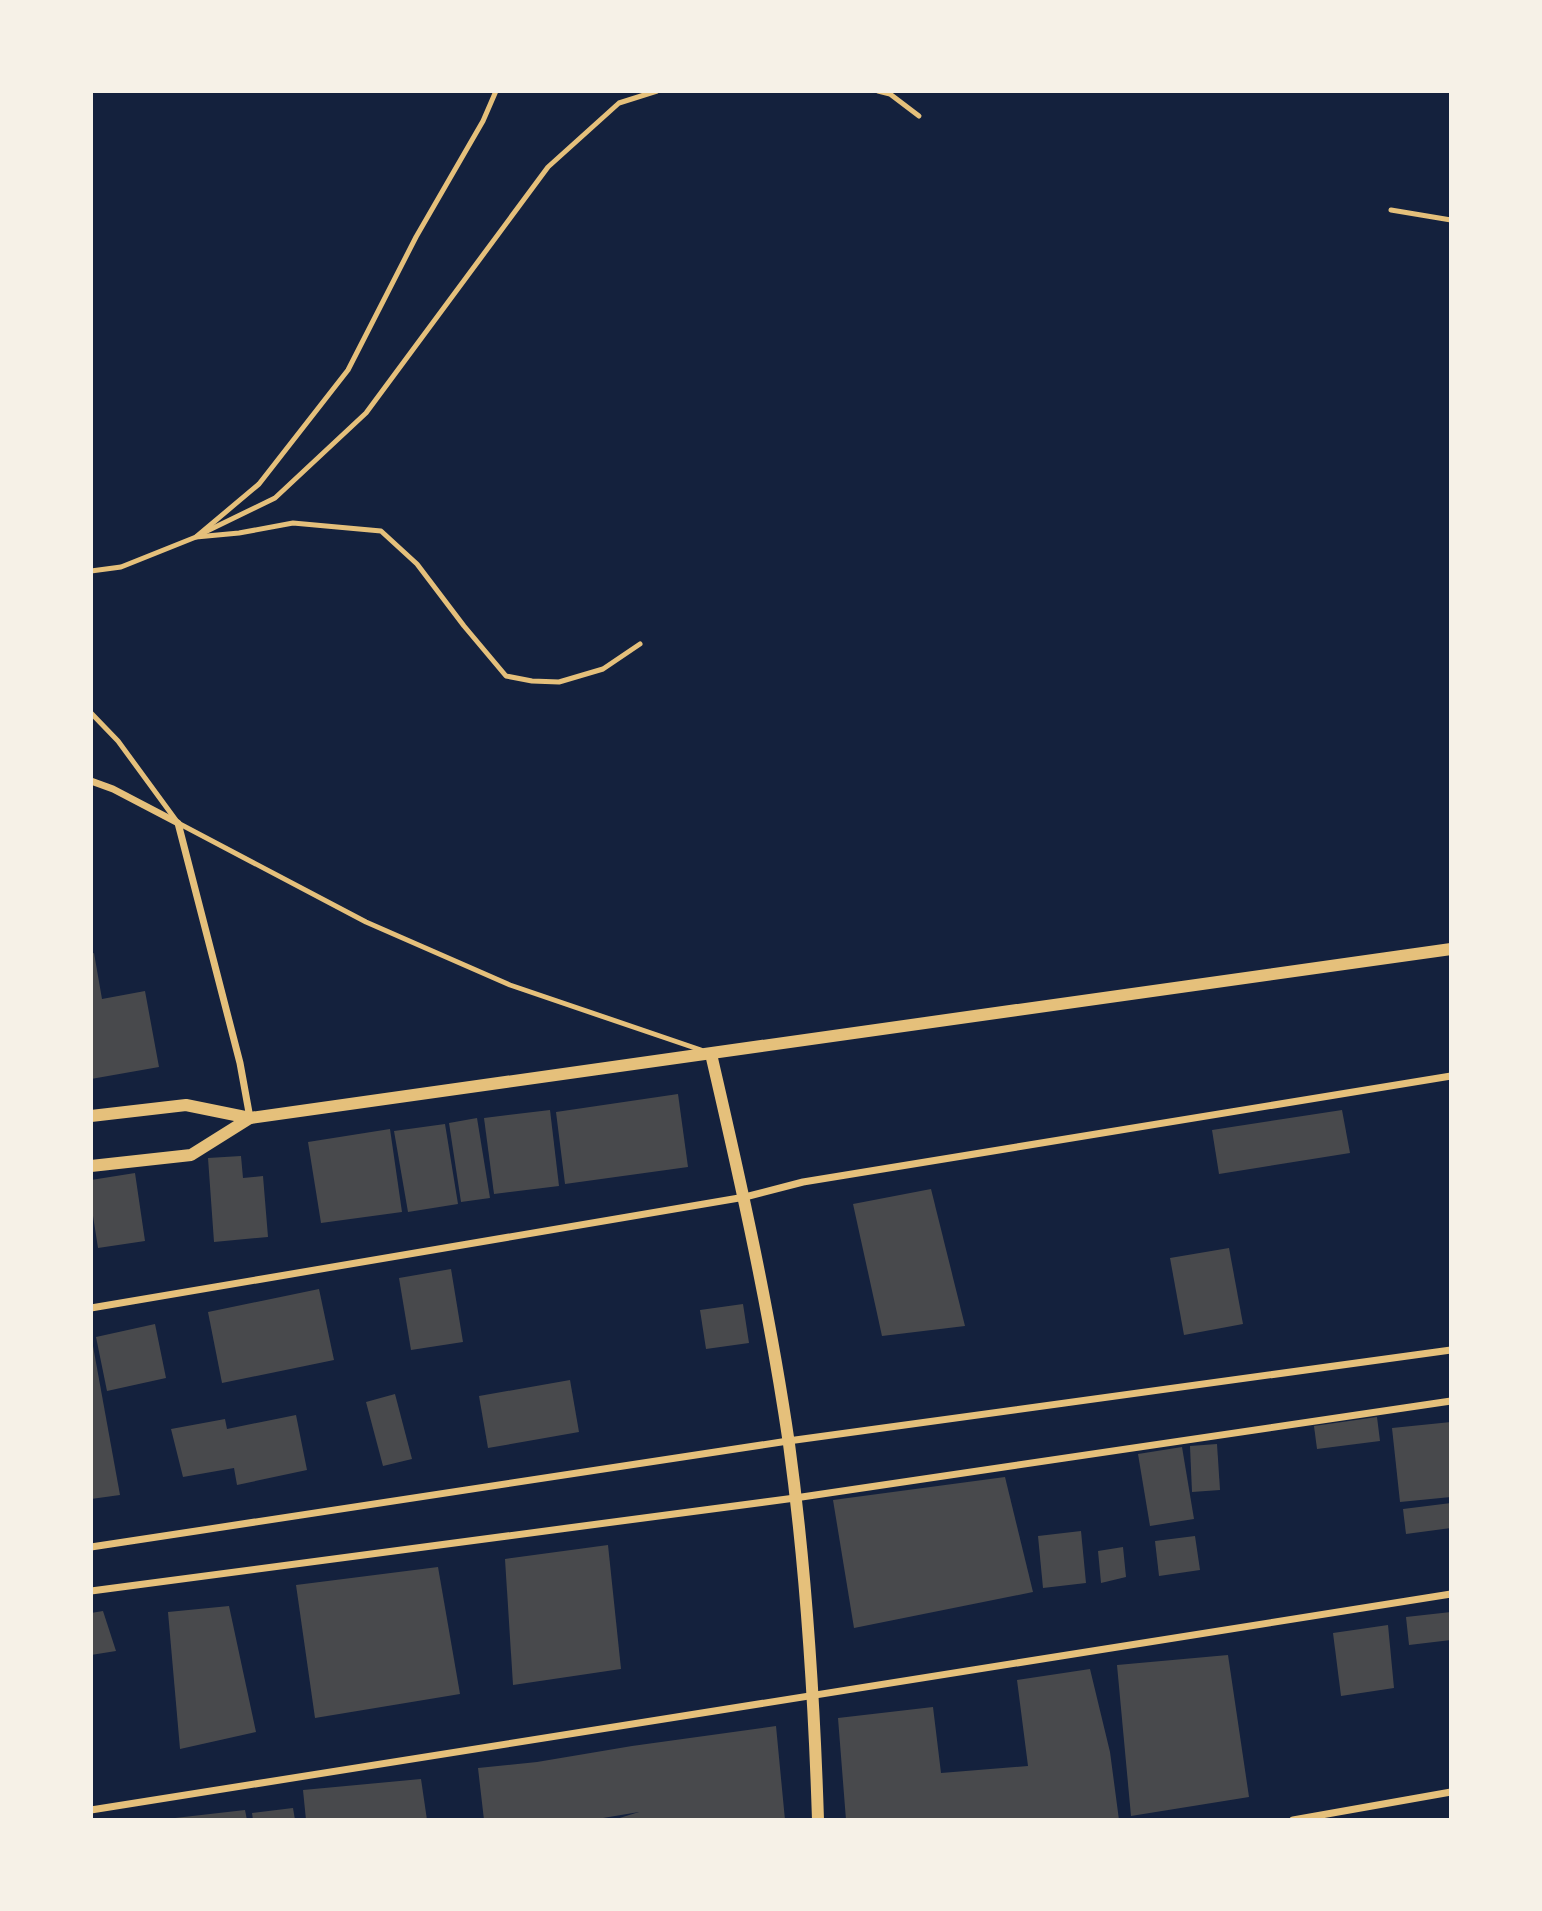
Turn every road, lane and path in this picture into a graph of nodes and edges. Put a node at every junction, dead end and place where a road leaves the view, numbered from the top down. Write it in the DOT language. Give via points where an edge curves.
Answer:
graph roads {
  1 [pos="496,91"];
  2 [pos="657,91"];
  3 [pos="878,91"];
  4 [pos="919,116"];
  5 [pos="1391,210"];
  6 [pos="1451,220"];
  7 [pos="196,537"];
  8 [pos="91,571"];
  9 [pos="639,644"];
  10 [pos="91,713"];
  11 [pos="91,781"];
  12 [pos="178,823"];
  13 [pos="1451,949"];
  14 [pos="710,1054"];
  15 [pos="1451,1076"];
  16 [pos="91,1116"];
  17 [pos="250,1118"];
  18 [pos="91,1166"];
  19 [pos="745,1197"];
  20 [pos="91,1308"];
  21 [pos="1451,1350"];
  22 [pos="1451,1401"];
  23 [pos="788,1441"];
  24 [pos="795,1498"];
  25 [pos="91,1547"];
  26 [pos="91,1591"];
  27 [pos="1451,1594"];
  28 [pos="814,1694"];
  29 [pos="1451,1792"];
  30 [pos="91,1810"];
  31 [pos="818,1820"];
  32 [pos="1293,1820"];
  1 -- 7 [label="lane" via="348,370 258,484"];
  2 -- 7 [label="lane" via="619,103 548,167 366,413 275,498"];
  3 -- 4 [label="lane" via="890,94"];
  5 -- 6 [label="lane"];
  7 -- 8 [label="lane" via="121,567"];
  7 -- 9 [label="lane" via="293,523 381,531 417,564 506,676 559,682 603,669"];
  10 -- 12 [label="lane" via="118,741"];
  11 -- 12 [label="street"];
  12 -- 14 [label="lane" via="366,922 509,985"];
  12 -- 17 [label="street"];
  13 -- 14 [label="street"];
  14 -- 17 [label="street"];
  14 -- 19 [label="street"];
  15 -- 19 [label="street" via="803,1182"];
  16 -- 17 [label="street" via="186,1105"];
  17 -- 18 [label="street" via="191,1155"];
  19 -- 20 [label="street"];
  19 -- 23 [label="street"];
  21 -- 23 [label="street"];
  22 -- 24 [label="street"];
  23 -- 24 [label="street"];
  23 -- 25 [label="street"];
  24 -- 26 [label="street"];
  24 -- 28 [label="street"];
  27 -- 28 [label="street"];
  28 -- 30 [label="street"];
  28 -- 31 [label="street"];
  29 -- 32 [label="street"];
}
